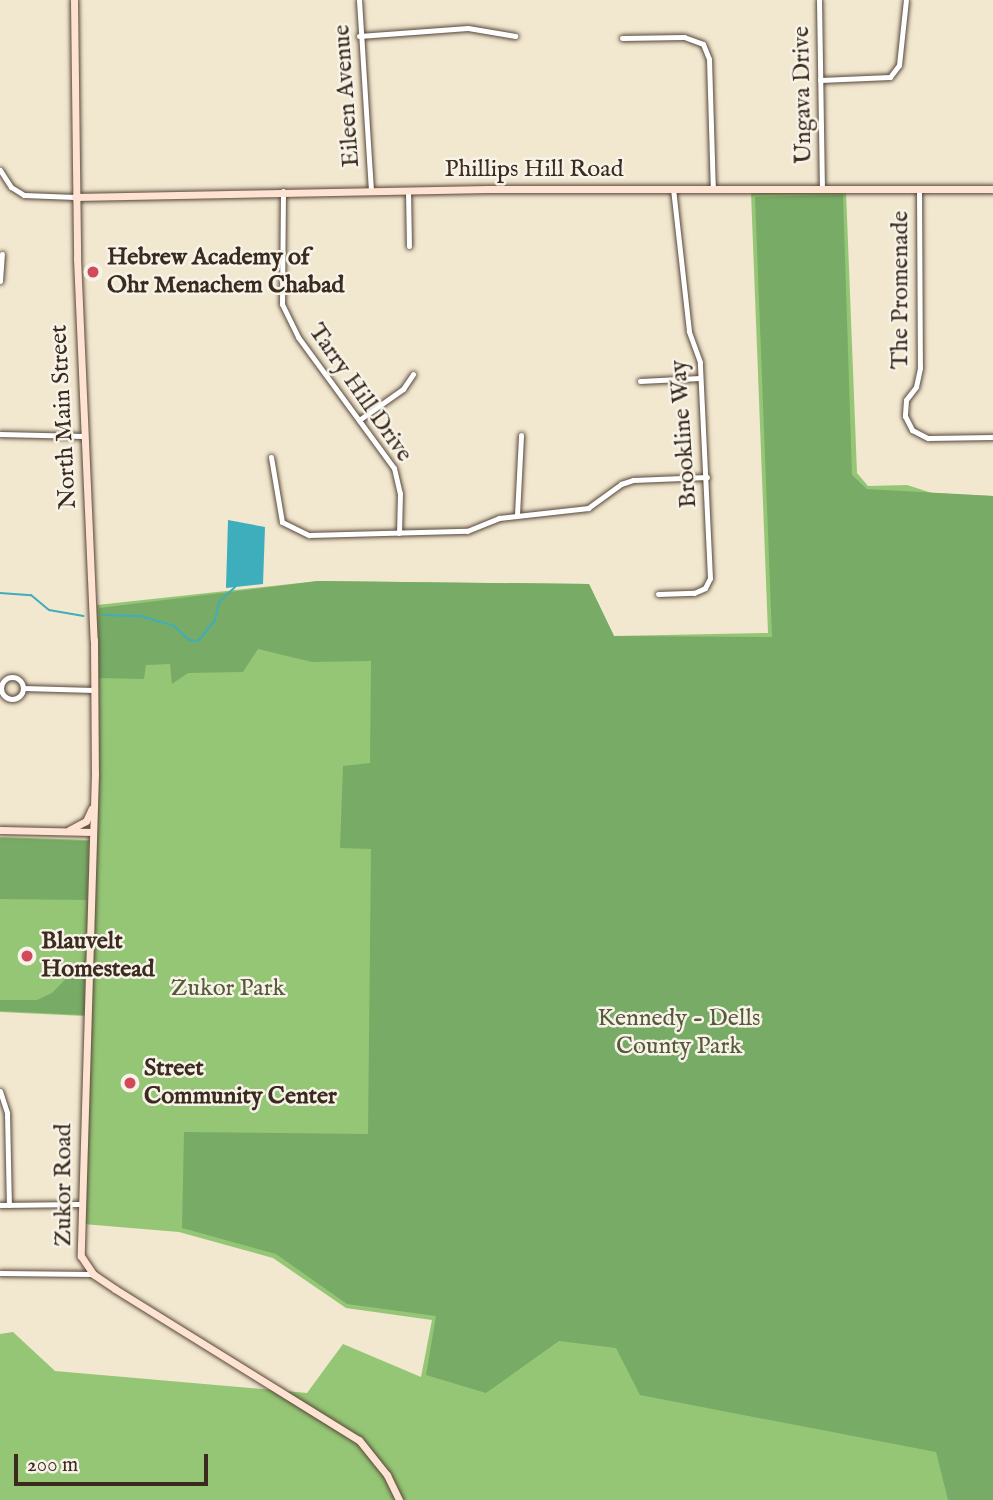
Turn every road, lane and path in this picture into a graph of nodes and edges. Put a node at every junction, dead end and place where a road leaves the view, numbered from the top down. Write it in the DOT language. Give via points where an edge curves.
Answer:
graph roads {
  1 [pos="74,0"];
  2 [pos="359,0"];
  3 [pos="819,0"];
  4 [pos="906,0"];
  5 [pos="359,36"];
  6 [pos="516,36"];
  7 [pos="622,38"];
  8 [pos="820,80"];
  9 [pos="0,170"];
  10 [pos="919,188"];
  11 [pos="673,189"];
  12 [pos="821,189"];
  13 [pos="993,189"];
  14 [pos="371,190"];
  15 [pos="408,190"];
  16 [pos="713,190"];
  17 [pos="283,191"];
  18 [pos="75,197"];
  19 [pos="409,246"];
  20 [pos="2,254"];
  21 [pos="0,281"];
  22 [pos="413,374"];
  23 [pos="701,378"];
  24 [pos="640,381"];
  25 [pos="359,420"];
  26 [pos="0,434"];
  27 [pos="521,435"];
  28 [pos="84,436"];
  29 [pos="993,437"];
  30 [pos="271,457"];
  31 [pos="706,477"];
  32 [pos="517,515"];
  33 [pos="399,533"];
  34 [pos="658,594"];
  35 [pos="23,688"];
  36 [pos="94,690"];
  37 [pos="94,801"];
  38 [pos="0,830"];
  39 [pos="60,831"];
  40 [pos="93,832"];
  41 [pos="0,1091"];
  42 [pos="80,1204"];
  43 [pos="0,1205"];
  44 [pos="9,1205"];
  45 [pos="0,1273"];
  46 [pos="93,1274"];
  47 [pos="399,1500"];
  1 -- 18 [label="street, North Main Street"];
  2 -- 5 [label="street, Eileen Avenue"];
  3 -- 8 [label="street, Ungava Drive"];
  4 -- 8 [label="street" via="899,65 890,77"];
  5 -- 6 [label="street" via="468,28"];
  5 -- 14 [label="street, Eileen Avenue" via="368,90"];
  7 -- 16 [label="street" via="684,37 703,44 709,59"];
  8 -- 12 [label="street, Ungava Drive"];
  9 -- 18 [label="street" via="10,187 24,195"];
  10 -- 12 [label="street, Phillips Hill Road"];
  10 -- 13 [label="street, Phillips Hill Road"];
  10 -- 29 [label="street, The Promenade" via="920,368 916,387 905,400 905,416 912,430 928,438"];
  11 -- 15 [label="street, Phillips Hill Road"];
  11 -- 16 [label="street, Phillips Hill Road"];
  11 -- 23 [label="street, Brookline Way" via="689,331"];
  12 -- 16 [label="street, Phillips Hill Road"];
  14 -- 15 [label="street, Phillips Hill Road"];
  14 -- 17 [label="street, Phillips Hill Road"];
  15 -- 19 [label="street"];
  17 -- 18 [label="street, Phillips Hill Road"];
  17 -- 25 [label="street, Tarry Hill Drive" via="282,304 298,337"];
  18 -- 28 [label="street, North Main Street"];
  20 -- 21 [label="street"];
  22 -- 25 [label="street" via="403,389"];
  23 -- 24 [label="street"];
  23 -- 31 [label="street, Brookline Way"];
  25 -- 33 [label="street, Tarry Hill Drive" via="398,480"];
  26 -- 28 [label="street"];
  27 -- 32 [label="street"];
  28 -- 36 [label="street, North Main Street"];
  30 -- 33 [label="street" via="278,512 288,528 309,535"];
  31 -- 32 [label="street" via="633,481 621,484 588,508"];
  31 -- 34 [label="street, Brookline Way" via="710,578 705,588 694,593"];
  32 -- 33 [label="street" via="467,531"];
  35 -- 35 [label="street" via="12,699 1,688 3,681 13,677"];
  35 -- 36 [label="street"];
  36 -- 37 [label="street, North Main Street"];
  37 -- 39 [label="street" via="86,821"];
  37 -- 40 [label="street, North Main Street"];
  38 -- 39 [label="street"];
  39 -- 40 [label="street"];
  40 -- 42 [label="street, Zukor Road"];
  41 -- 44 [label="street" via="7,1113"];
  42 -- 44 [label="street"];
  42 -- 46 [label="street, Zukor Road" via="81,1256"];
  43 -- 44 [label="street"];
  45 -- 46 [label="street"];
  46 -- 47 [label="street, Zukor Road" via="339,1425 374,1457"];
}
